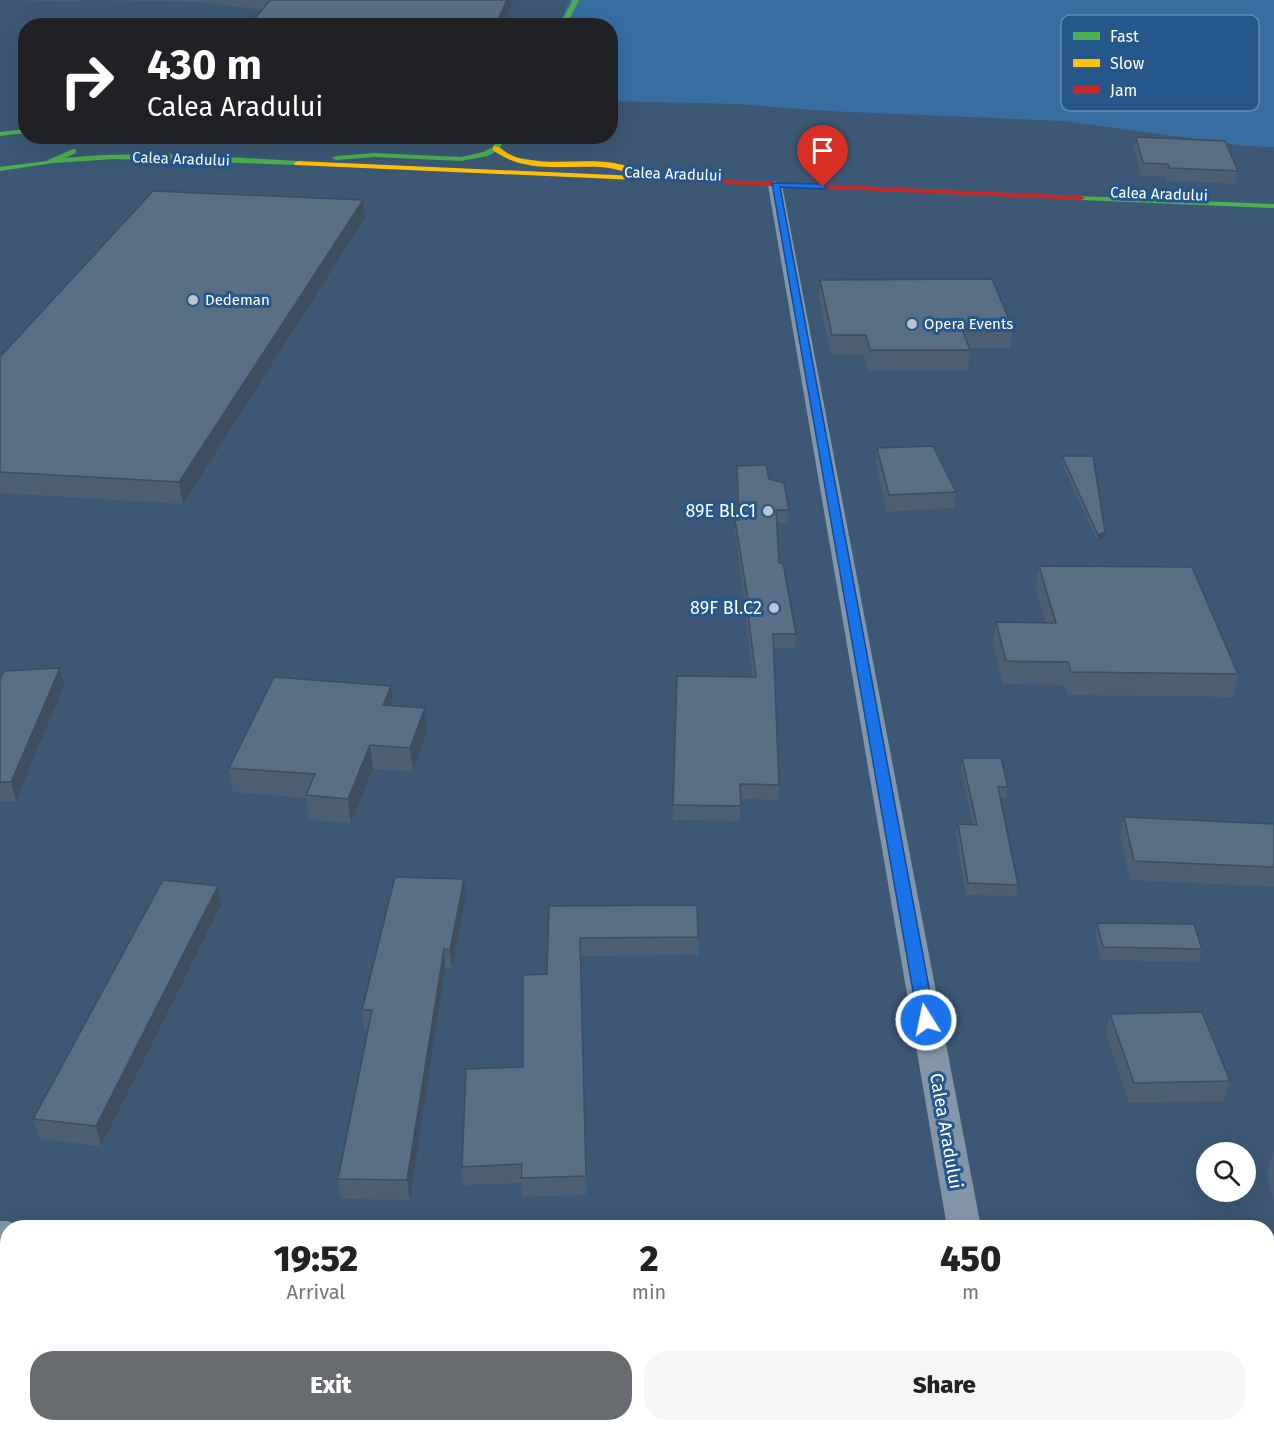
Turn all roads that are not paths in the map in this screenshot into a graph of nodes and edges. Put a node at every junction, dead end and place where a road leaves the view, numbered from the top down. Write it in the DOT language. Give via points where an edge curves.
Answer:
graph roads {
  1 [pos="576,0"];
  2 [pos="566,18"];
  3 [pos="18,132"];
  4 [pos="0,134"];
  5 [pos="77,144"];
  6 [pos="110,144"];
  7 [pos="496,144"];
  8 [pos="499,144"];
  9 [pos="336,158"];
  10 [pos="55,161"];
  11 [pos="0,169"];
  12 [pos="637,173"];
  13 [pos="775,185"];
  14 [pos="1274,199"];
  15 [pos="1274,207"];
  16 [pos="963,1220"];
  1 -- 2 [label="main road"];
  3 -- 4 [label="main road"];
  5 -- 10 [label="main road, Calea Aradului"];
  6 -- 9 [label="main road, Calea Aradului" via="156,150"];
  7 -- 9 [label="main road" via="478,156 461,159 375,155"];
  8 -- 12 [label="main road" via="501,154 516,161 615,166"];
  9 -- 12 [label="main road, Calea Aradului"];
  10 -- 11 [label="main road, Calea Aradului"];
  10 -- 13 [label="main road, Calea Aradului" via="150,157"];
  12 -- 14 [label="main road, Calea Aradului"];
  13 -- 15 [label="main road, Calea Aradului"];
  13 -- 16 [label="street, Calea Aradului"];
}
